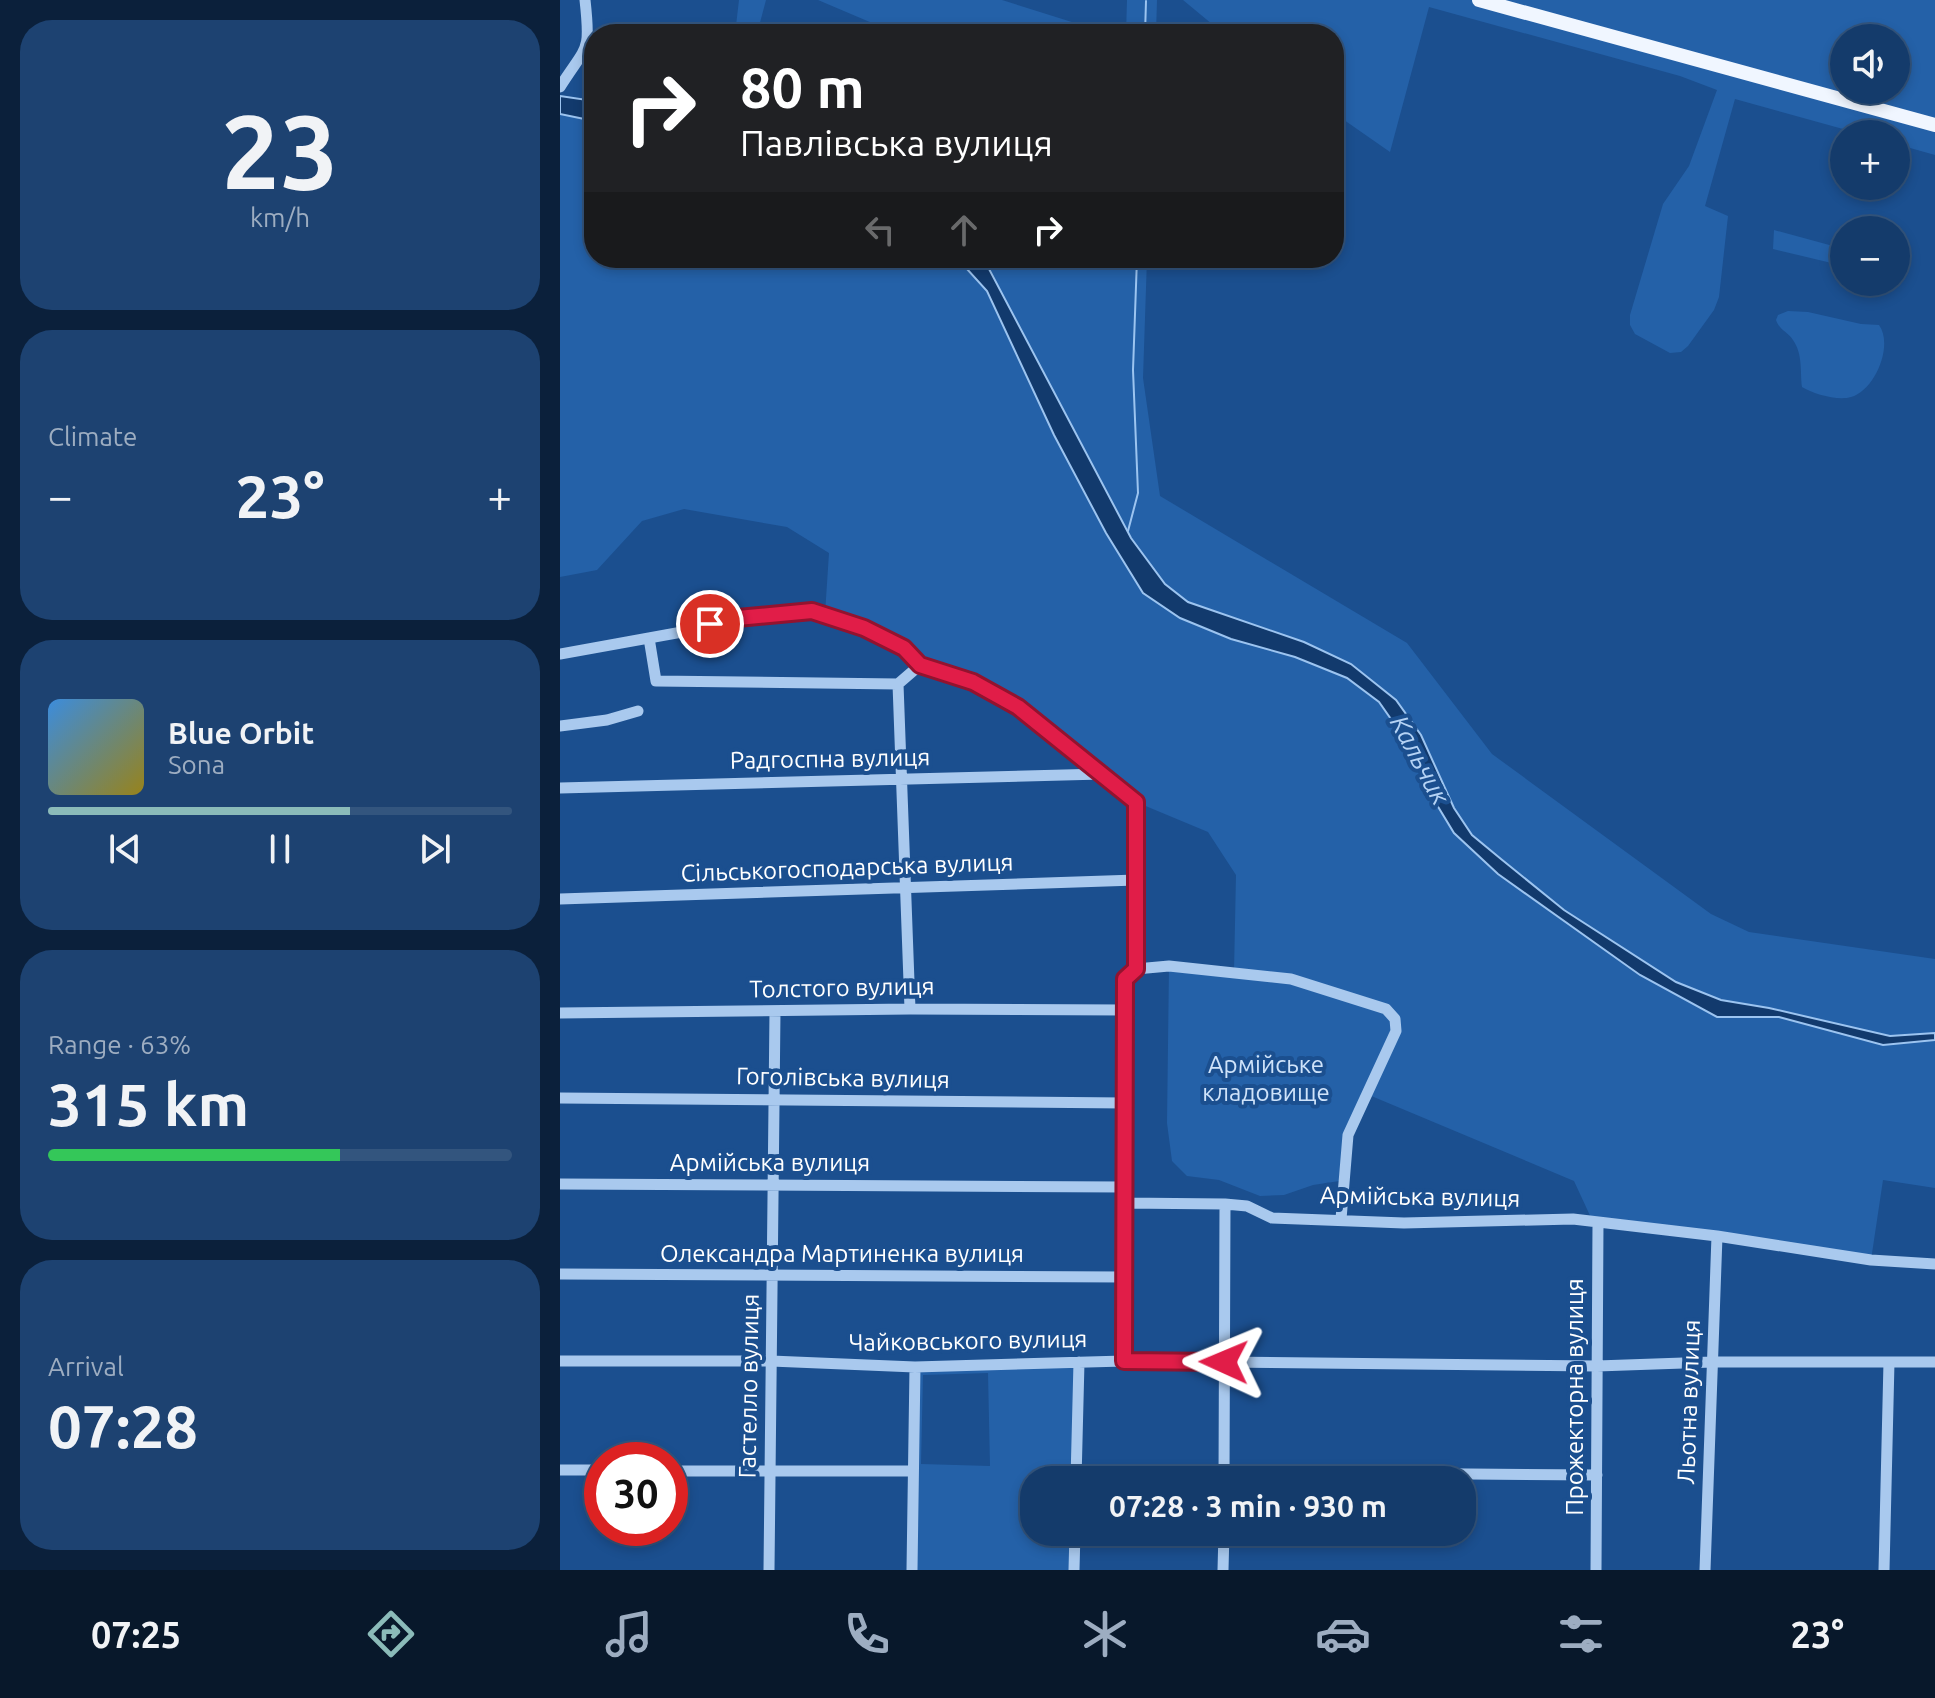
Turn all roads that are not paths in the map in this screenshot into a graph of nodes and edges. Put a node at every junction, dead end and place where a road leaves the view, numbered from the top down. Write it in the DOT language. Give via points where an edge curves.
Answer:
graph roads {
  1 [pos="585,0"];
  2 [pos="1479,0"];
  3 [pos="588,24"];
  4 [pos="584,52"];
  5 [pos="560,86"];
  6 [pos="1935,125"];
  7 [pos="649,638"];
  8 [pos="560,654"];
  9 [pos="920,665"];
  10 [pos="898,684"];
  11 [pos="638,711"];
  12 [pos="560,726"];
  13 [pos="1102,774"];
  14 [pos="902,780"];
  15 [pos="560,788"];
  16 [pos="1136,880"];
  17 [pos="905,888"];
  18 [pos="560,899"];
  19 [pos="1136,969"];
  20 [pos="910,1009"];
  21 [pos="1125,1010"];
  22 [pos="775,1011"];
  23 [pos="560,1013"];
  24 [pos="560,1098"];
  25 [pos="774,1099"];
  26 [pos="1125,1103"];
  27 [pos="560,1184"];
  28 [pos="773,1185"];
  29 [pos="1124,1187"];
  30 [pos="1124,1203"];
  31 [pos="1225,1204"];
  32 [pos="1341,1219"];
  33 [pos="1598,1223"];
  34 [pos="1717,1236"];
  35 [pos="1935,1264"];
  36 [pos="560,1274"];
  37 [pos="772,1275"];
  38 [pos="1124,1277"];
  39 [pos="560,1361"];
  40 [pos="771,1361"];
  41 [pos="1124,1361"];
  42 [pos="1079,1362"];
  43 [pos="1224,1362"];
  44 [pos="1712,1362"];
  45 [pos="1889,1362"];
  46 [pos="1935,1362"];
  47 [pos="1597,1366"];
  48 [pos="915,1367"];
  49 [pos="1076,1466"];
  50 [pos="1224,1466"];
  51 [pos="560,1470"];
  52 [pos="584,1470"];
  53 [pos="688,1471"];
  54 [pos="913,1471"];
  55 [pos="770,1472"];
  56 [pos="1476,1475"];
  57 [pos="1597,1475"];
  58 [pos="1075,1546"];
  59 [pos="1224,1546"];
  60 [pos="769,1570"];
  61 [pos="912,1570"];
  62 [pos="1074,1570"];
  63 [pos="1223,1570"];
  64 [pos="1596,1570"];
  65 [pos="1705,1570"];
  66 [pos="1884,1570"];
  1 -- 3 [label="street"];
  2 -- 6 [label="main road"];
  4 -- 5 [label="street"];
  7 -- 8 [label="street"];
  7 -- 9 [label="street" via="727,619 812,611 904,648"];
  7 -- 10 [label="street" via="656,681"];
  9 -- 10 [label="street"];
  9 -- 13 [label="street" via="973,682 1018,707"];
  10 -- 14 [label="street"];
  11 -- 12 [label="street"];
  13 -- 14 [label="street, Радгоспна вулиця"];
  13 -- 16 [label="street" via="1136,802"];
  14 -- 15 [label="street, Радгоспна вулиця"];
  14 -- 17 [label="street"];
  16 -- 17 [label="street, Сільськогосподарська вулиця"];
  16 -- 19 [label="street"];
  17 -- 18 [label="street, Сільськогосподарська вулиця"];
  17 -- 20 [label="street"];
  19 -- 21 [label="street" via="1125,979"];
  19 -- 32 [label="street" via="1169,966 1291,979 1386,1009 1395,1019 1396,1031 1348,1135"];
  20 -- 21 [label="street, Толстого вулиця"];
  20 -- 22 [label="street, Толстого вулиця"];
  21 -- 26 [label="street"];
  22 -- 23 [label="street, Толстого вулиця"];
  22 -- 25 [label="street, Гастелло вулиця"];
  24 -- 25 [label="street, Гоголівська вулиця"];
  25 -- 26 [label="street, Гоголівська вулиця"];
  25 -- 28 [label="street, Гастелло вулиця"];
  26 -- 29 [label="street"];
  27 -- 28 [label="street, Армійська вулиця"];
  28 -- 29 [label="street, Армійська вулиця"];
  28 -- 37 [label="street, Гастелло вулиця"];
  29 -- 30 [label="street"];
  30 -- 31 [label="street, Армійська вулиця"];
  30 -- 38 [label="street"];
  31 -- 32 [label="street, Армійська вулиця" via="1247,1206 1272,1218"];
  31 -- 43 [label="street"];
  32 -- 33 [label="street, Армійська вулиця"];
  33 -- 34 [label="street, Армійська вулиця"];
  33 -- 47 [label="street, Прожекторна вулиця"];
  34 -- 35 [label="street, Армійська вулиця" via="1871,1260"];
  34 -- 44 [label="street, Льотна вулиця"];
  36 -- 37 [label="street, Олександра Мартиненка вулиця"];
  37 -- 38 [label="street, Олександра Мартиненка вулиця"];
  37 -- 40 [label="street, Гастелло вулиця"];
  38 -- 41 [label="street"];
  39 -- 40 [label="street, Чайковського вулиця"];
  40 -- 48 [label="street, Чайковського вулиця"];
  40 -- 55 [label="street, Гастелло вулиця"];
  41 -- 42 [label="street, Чайковського вулиця"];
  41 -- 43 [label="street, Чайковського вулиця"];
  42 -- 48 [label="street, Чайковського вулиця"];
  42 -- 49 [label="street"];
  43 -- 47 [label="street, Чайковського вулиця"];
  43 -- 50 [label="street"];
  44 -- 45 [label="street, Чайковського вулиця"];
  44 -- 47 [label="street, Чайковського вулиця"];
  44 -- 65 [label="street, Льотна вулиця"];
  45 -- 46 [label="street, Чайковського вулиця"];
  45 -- 66 [label="street"];
  47 -- 57 [label="street, Прожекторна вулиця"];
  48 -- 54 [label="street"];
  51 -- 52 [label="street"];
  53 -- 55 [label="street"];
  54 -- 55 [label="street"];
  54 -- 61 [label="street"];
  55 -- 60 [label="street, Гастелло вулиця"];
  56 -- 57 [label="street"];
  57 -- 64 [label="street, Прожекторна вулиця"];
  58 -- 62 [label="street"];
  59 -- 63 [label="street"];
}
